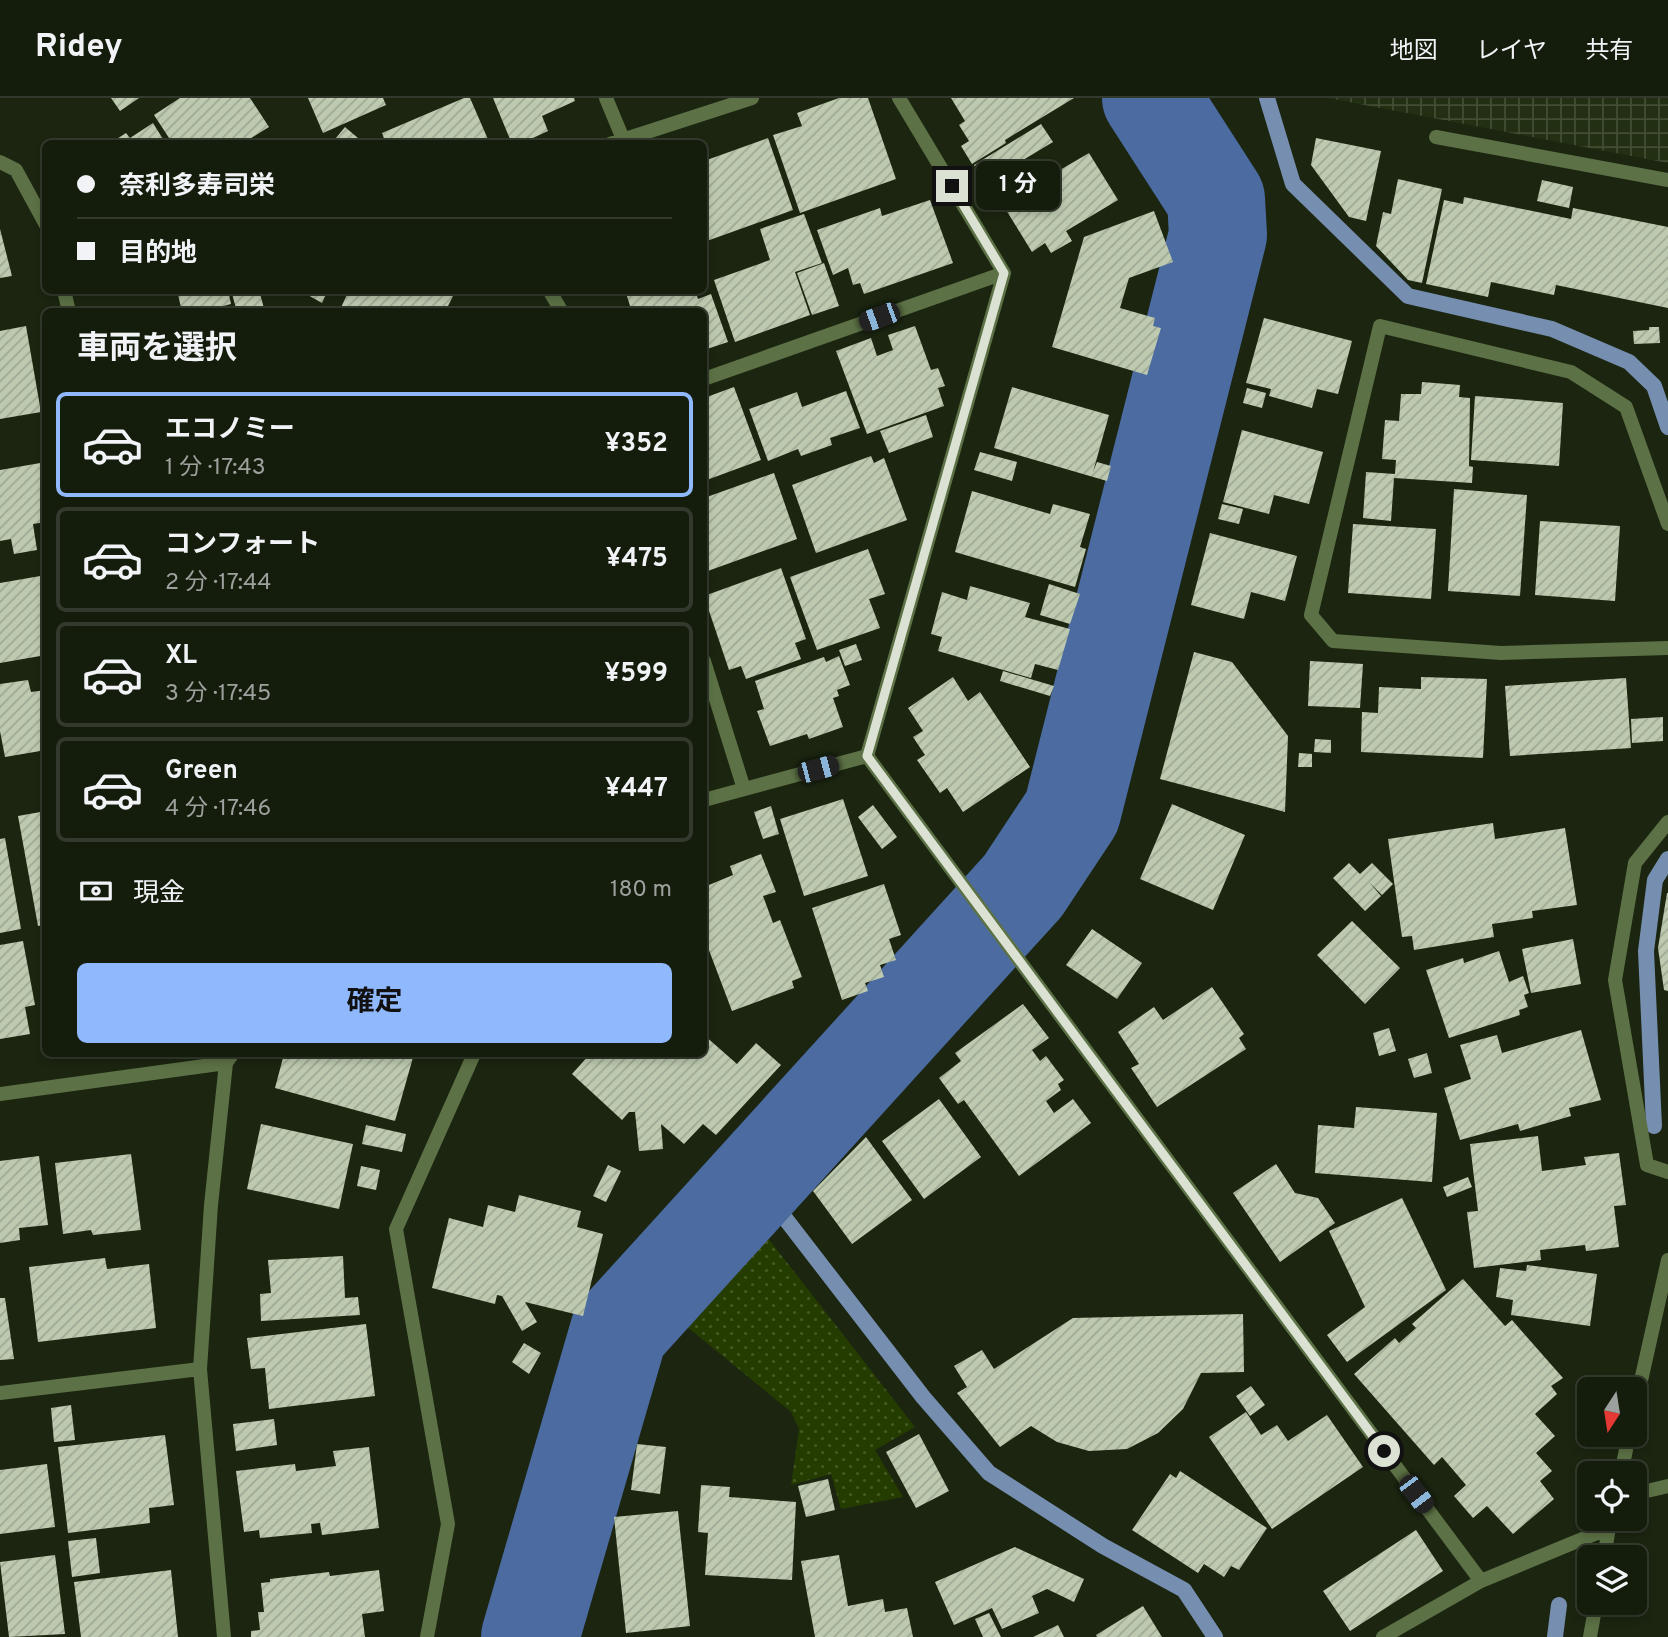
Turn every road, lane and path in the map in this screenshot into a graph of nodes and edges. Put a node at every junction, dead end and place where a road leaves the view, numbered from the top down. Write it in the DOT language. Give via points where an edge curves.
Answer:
graph roads {
  1 [pos="606,98"];
  2 [pos="752,98"];
  3 [pos="899,98"];
  4 [pos="1436,137"];
  5 [pos="617,140"];
  6 [pos="620,140"];
  7 [pos="0,162"];
  8 [pos="1668,180"];
  9 [pos="42,218"];
  10 [pos="1004,273"];
  11 [pos="707,378"];
  12 [pos="1668,524"];
  13 [pos="1668,648"];
  14 [pos="707,672"];
  15 [pos="867,756"];
  16 [pos="744,789"];
  17 [pos="707,799"];
  18 [pos="1668,822"];
  19 [pos="228,1057"];
  20 [pos="473,1057"];
  21 [pos="0,1094"];
  22 [pos="1668,1172"];
  23 [pos="1668,1260"];
  24 [pos="200,1368"];
  25 [pos="1642,1377"];
  26 [pos="0,1393"];
  27 [pos="1668,1486"];
  28 [pos="1647,1491"];
  29 [pos="1592,1531"];
  30 [pos="1481,1581"];
  31 [pos="1594,1615"];
  32 [pos="224,1637"];
  33 [pos="427,1637"];
  34 [pos="1383,1637"];
  35 [pos="1590,1637"];
  1 -- 5 [label="street"];
  2 -- 6 [label="street"];
  3 -- 10 [label="street"];
  4 -- 8 [label="street"];
  7 -- 9 [label="street" via="16,170"];
  10 -- 11 [label="street"];
  10 -- 15 [label="street"];
  12 -- 13 [label="street" via="1626,407 1572,372 1380,326 1311,615 1333,641 1501,653"];
  14 -- 16 [label="street"];
  15 -- 16 [label="street"];
  15 -- 30 [label="street"];
  16 -- 17 [label="street"];
  18 -- 22 [label="street" via="1635,863 1615,980 1647,1165"];
  19 -- 21 [label="street"];
  19 -- 24 [label="street" via="211,1205"];
  20 -- 33 [label="street" via="396,1229 448,1524"];
  23 -- 25 [label="street"];
  24 -- 26 [label="street"];
  24 -- 32 [label="street"];
  27 -- 28 [label="street"];
  29 -- 30 [label="street"];
  30 -- 34 [label="street"];
  31 -- 35 [label="street"];
}
